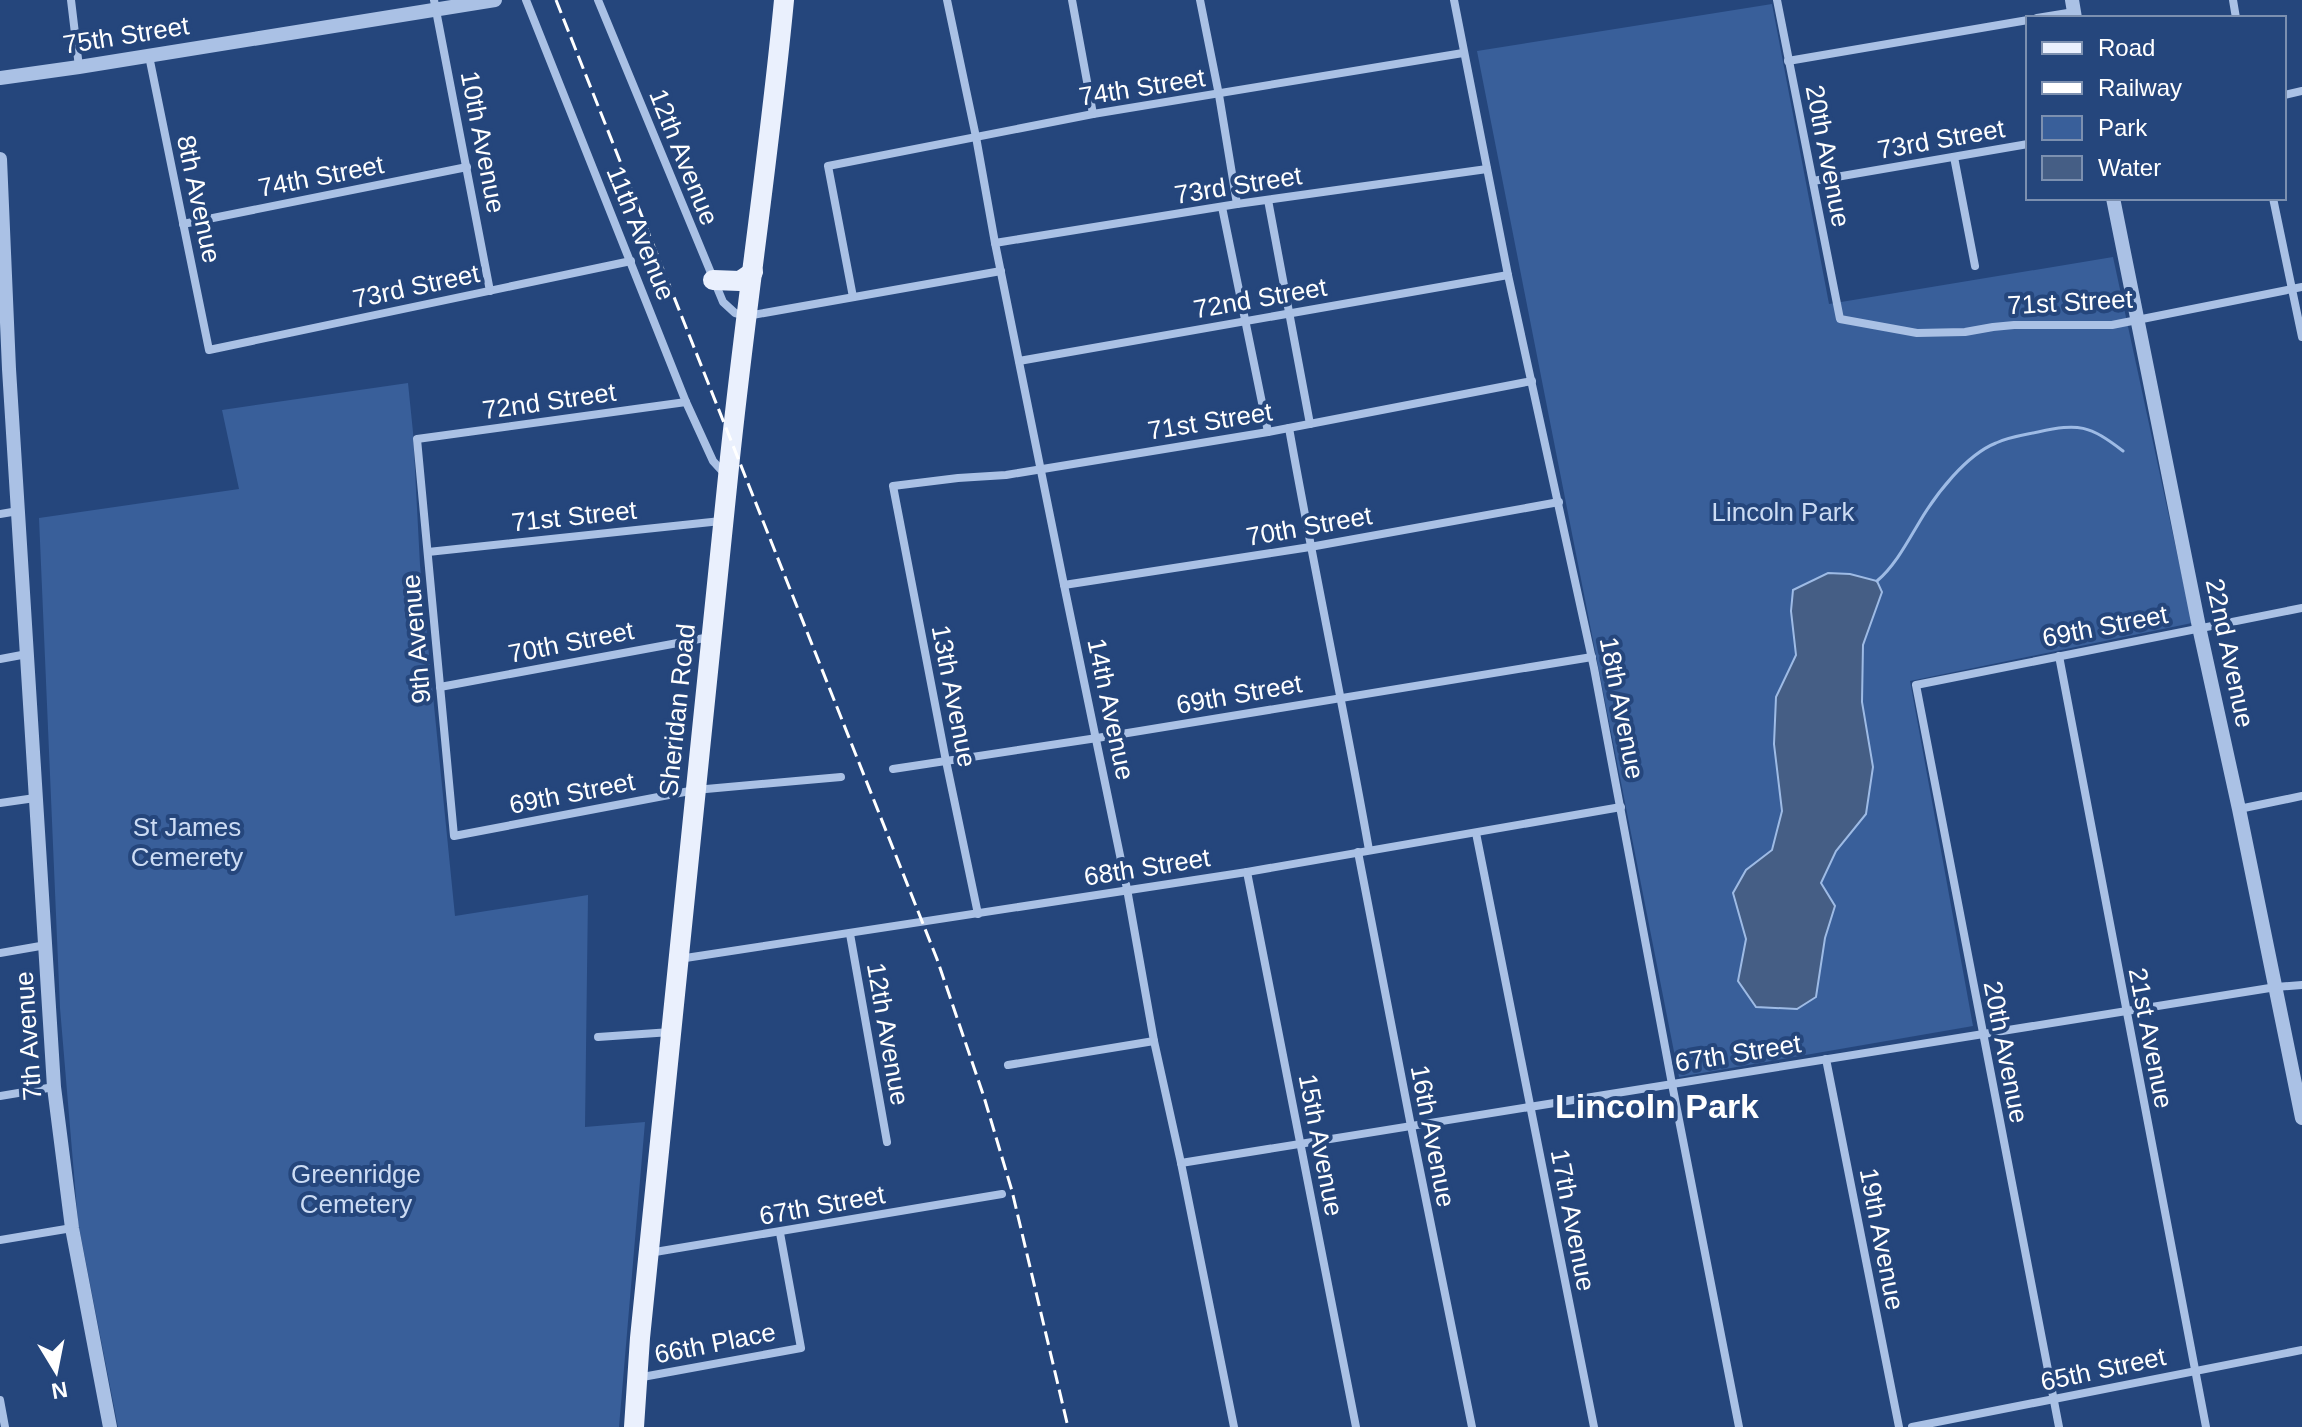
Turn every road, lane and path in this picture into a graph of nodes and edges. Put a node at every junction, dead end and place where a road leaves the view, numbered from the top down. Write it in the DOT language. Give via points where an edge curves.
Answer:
graph roads {
  1 [pos="71,0"];
  2 [pos="495,0"];
  3 [pos="526,0"];
  4 [pos="598,0"];
  5 [pos="784,0"];
  6 [pos="947,0"];
  7 [pos="1072,0"];
  8 [pos="1200,0"];
  9 [pos="1454,0"];
  10 [pos="1777,0"];
  11 [pos="436,4"];
  12 [pos="2074,10"];
  13 [pos="2046,16"];
  14 [pos="2026,20"];
  15 [pos="1463,53"];
  16 [pos="149,56"];
  17 [pos="1788,61"];
  18 [pos="79,67"];
  19 [pos="0,78"];
  20 [pos="1219,95"];
  21 [pos="1093,114"];
  22 [pos="976,137"];
  23 [pos="2026,144"];
  24 [pos="1954,157"];
  25 [pos="0,159"];
  26 [pos="467,167"];
  27 [pos="1487,169"];
  28 [pos="1813,181"];
  29 [pos="1268,200"];
  30 [pos="2113,200"];
  31 [pos="2274,200"];
  32 [pos="1237,204"];
  33 [pos="1222,207"];
  34 [pos="1,224"];
  35 [pos="183,224"];
  36 [pos="995,243"];
  37 [pos="631,261"];
  38 [pos="1975,266"];
  39 [pos="1001,271"];
  40 [pos="753,272"];
  41 [pos="1508,275"];
  42 [pos="713,280"];
  43 [pos="2297,288"];
  44 [pos="490,291"];
  45 [pos="853,297"];
  46 [pos="1289,314"];
  47 [pos="747,316"];
  48 [pos="1840,319"];
  49 [pos="2137,319"];
  50 [pos="1244,322"];
  51 [pos="2302,337"];
  52 [pos="209,350"];
  53 [pos="1019,361"];
  54 [pos="5,370"];
  55 [pos="1532,381"];
  56 [pos="686,402"];
  57 [pos="1310,424"];
  58 [pos="1289,428"];
  59 [pos="1268,432"];
  60 [pos="417,439"];
  61 [pos="1040,469"];
  62 [pos="728,476"];
  63 [pos="893,486"];
  64 [pos="1559,502"];
  65 [pos="18,511"];
  66 [pos="0,514"];
  67 [pos="724,521"];
  68 [pos="1310,547"];
  69 [pos="428,552"];
  70 [pos="1064,585"];
  71 [pos="2302,608"];
  72 [pos="2199,627"];
  73 [pos="710,637"];
  74 [pos="27,654"];
  75 [pos="2059,656"];
  76 [pos="1592,657"];
  77 [pos="0,659"];
  78 [pos="1916,685"];
  79 [pos="440,687"];
  80 [pos="1342,697"];
  81 [pos="1097,738"];
  82 [pos="946,761"];
  83 [pos="893,769"];
  84 [pos="841,777"];
  85 [pos="695,790"];
  86 [pos="2302,796"];
  87 [pos="35,798"];
  88 [pos="0,803"];
  89 [pos="1621,807"];
  90 [pos="2239,809"];
  91 [pos="1476,833"];
  92 [pos="454,836"];
  93 [pos="1369,850"];
  94 [pos="1358,852"];
  95 [pos="1247,872"];
  96 [pos="1127,889"];
  97 [pos="978,914"];
  98 [pos="850,934"];
  99 [pos="46,945"];
  100 [pos="0,953"];
  101 [pos="678,959"];
  102 [pos="2302,985"];
  103 [pos="2276,987"];
  104 [pos="2126,1011"];
  105 [pos="672,1032"];
  106 [pos="1982,1034"];
  107 [pos="598,1037"];
  108 [pos="1154,1041"];
  109 [pos="1826,1059"];
  110 [pos="1008,1065"];
  111 [pos="1672,1084"];
  112 [pos="54,1087"];
  113 [pos="0,1096"];
  114 [pos="1531,1107"];
  115 [pos="2302,1118"];
  116 [pos="1411,1126"];
  117 [pos="887,1142"];
  118 [pos="1300,1144"];
  119 [pos="1181,1163"];
  120 [pos="1002,1194"];
  121 [pos="72,1228"];
  122 [pos="780,1233"];
  123 [pos="0,1240"];
  124 [pos="649,1253"];
  125 [pos="2302,1350"];
  126 [pos="2195,1370"];
  127 [pos="637,1378"];
  128 [pos="2053,1399"];
  129 [pos="0,1400"];
  130 [pos="5,1427"];
  131 [pos="110,1427"];
  132 [pos="634,1427"];
  133 [pos="1234,1427"];
  134 [pos="1356,1427"];
  135 [pos="1472,1427"];
  136 [pos="1594,1427"];
  137 [pos="1739,1427"];
  138 [pos="1899,1427"];
  139 [pos="1912,1427"];
  140 [pos="2059,1427"];
  141 [pos="2206,1427"];
  1 -- 18 [label="street"];
  2 -- 11 [label="street, 75th Street"];
  3 -- 37 [label="street, 11th Avenue"];
  4 -- 42 [label="street, 12th Avenue"];
  5 -- 40 [label="main road, Sheridan Road"];
  6 -- 22 [label="street, 14th Avenue"];
  7 -- 21 [label="street"];
  8 -- 20 [label="street"];
  9 -- 15 [label="street, 18th Avenue"];
  10 -- 17 [label="street, 20th Avenue"];
  11 -- 16 [label="street, 75th Street"];
  11 -- 26 [label="street, 10th Avenue"];
  12 -- 13 [label="street"];
  14 -- 17 [label="street"];
  15 -- 20 [label="street, 74th Street"];
  15 -- 27 [label="street, 18th Avenue"];
  16 -- 18 [label="street, 75th Street"];
  16 -- 35 [label="street, 8th Avenue"];
  17 -- 28 [label="street, 20th Avenue"];
  18 -- 19 [label="street, 75th Street"];
  20 -- 21 [label="street, 74th Street"];
  20 -- 32 [label="street"];
  21 -- 22 [label="street, 74th Street"];
  22 -- 36 [label="street, 14th Avenue"];
  22 -- 45 [label="street, 74th Street" via="828,166"];
  23 -- 24 [label="street, 73rd Street"];
  24 -- 28 [label="street, 73rd Street"];
  24 -- 38 [label="street"];
  25 -- 34 [label="street, 7th Avenue"];
  26 -- 35 [label="street, 74th Street"];
  26 -- 44 [label="street, 10th Avenue"];
  27 -- 29 [label="street, 73rd Street"];
  27 -- 41 [label="street, 18th Avenue"];
  28 -- 48 [label="street, 20th Avenue"];
  29 -- 32 [label="street, 73rd Street"];
  29 -- 46 [label="street"];
  30 -- 49 [label="street, 22nd Avenue"];
  31 -- 43 [label="street"];
  32 -- 33 [label="street, 73rd Street"];
  33 -- 36 [label="street, 73rd Street"];
  33 -- 50 [label="street"];
  34 -- 54 [label="street, 7th Avenue"];
  35 -- 52 [label="street, 8th Avenue"];
  36 -- 39 [label="street, 14th Avenue"];
  37 -- 44 [label="street, 73rd Street"];
  37 -- 56 [label="street, 11th Avenue"];
  39 -- 45 [label="street"];
  39 -- 53 [label="street, 14th Avenue"];
  40 -- 42 [label="main road" via="740,281"];
  40 -- 47 [label="main road, Sheridan Road"];
  41 -- 46 [label="street, 72nd Street"];
  41 -- 55 [label="street, 18th Avenue"];
  42 -- 47 [label="street, 12th Avenue" via="723,302"];
  43 -- 49 [label="street, 71st Street"];
  43 -- 51 [label="street"];
  44 -- 52 [label="street, 73rd Street"];
  45 -- 47 [label="street"];
  46 -- 50 [label="street, 72nd Street"];
  46 -- 57 [label="street"];
  47 -- 62 [label="main road, Sheridan Road"];
  48 -- 49 [label="street, 71st Street" via="1917,333 2014,325 2112,325"];
  49 -- 72 [label="street, 22nd Avenue"];
  50 -- 53 [label="street, 72nd Street"];
  50 -- 59 [label="street"];
  53 -- 61 [label="street, 14th Avenue"];
  54 -- 65 [label="street, 7th Avenue"];
  55 -- 57 [label="street, 71st Street"];
  55 -- 64 [label="street, 18th Avenue"];
  56 -- 60 [label="street, 72nd Street"];
  56 -- 62 [label="street, 11th Avenue" via="713,461"];
  57 -- 58 [label="street, 71st Street"];
  58 -- 59 [label="street, 71st Street"];
  58 -- 68 [label="street"];
  59 -- 61 [label="street, 71st Street"];
  60 -- 69 [label="street, 9th Avenue"];
  61 -- 63 [label="street, 71st Street"];
  61 -- 70 [label="street, 14th Avenue"];
  62 -- 67 [label="main road, Sheridan Road"];
  63 -- 82 [label="street, 13th Avenue"];
  64 -- 68 [label="street, 70th Street"];
  64 -- 76 [label="street, 18th Avenue"];
  65 -- 66 [label="street"];
  65 -- 74 [label="street, 7th Avenue"];
  67 -- 69 [label="street, 71st Street"];
  67 -- 73 [label="main road, Sheridan Road"];
  68 -- 70 [label="street, 70th Street"];
  68 -- 80 [label="street"];
  69 -- 79 [label="street, 9th Avenue"];
  70 -- 81 [label="street, 14th Avenue"];
  71 -- 72 [label="street, 69th Street"];
  72 -- 75 [label="street, 69th Street"];
  72 -- 90 [label="street, 22nd Avenue"];
  73 -- 79 [label="street, 70th Street"];
  73 -- 85 [label="main road, Sheridan Road"];
  74 -- 77 [label="street"];
  74 -- 87 [label="street, 7th Avenue"];
  75 -- 78 [label="street, 69th Street"];
  75 -- 104 [label="street, 21st Avenue"];
  76 -- 80 [label="street, 69th Street"];
  76 -- 89 [label="street, 18th Avenue"];
  78 -- 106 [label="street, 20th Avenue"];
  79 -- 92 [label="street, 9th Avenue"];
  80 -- 81 [label="street, 69th Street"];
  80 -- 93 [label="street"];
  81 -- 82 [label="street, 69th Street"];
  81 -- 96 [label="street, 14th Avenue"];
  82 -- 83 [label="street, 69th Street"];
  82 -- 97 [label="street, 13th Avenue"];
  84 -- 85 [label="street, 69th Street"];
  85 -- 92 [label="street, 69th Street"];
  85 -- 101 [label="main road, Sheridan Road"];
  86 -- 90 [label="street"];
  87 -- 88 [label="street"];
  87 -- 99 [label="street, 7th Avenue"];
  89 -- 91 [label="street, 68th Street"];
  89 -- 111 [label="street, 18th Avenue"];
  90 -- 103 [label="street, 22nd Avenue"];
  91 -- 93 [label="street, 68th Street"];
  91 -- 114 [label="street, 17th Avenue"];
  93 -- 94 [label="street, 68th Street"];
  94 -- 95 [label="street, 68th Street"];
  94 -- 116 [label="street, 16th Avenue"];
  95 -- 96 [label="street, 68th Street"];
  95 -- 118 [label="street, 15th Avenue"];
  96 -- 97 [label="street, 68th Street"];
  96 -- 108 [label="street, 14th Avenue"];
  97 -- 98 [label="street, 68th Street"];
  98 -- 101 [label="street, 68th Street"];
  98 -- 117 [label="street, 12th Avenue"];
  99 -- 100 [label="street"];
  99 -- 112 [label="street, 7th Avenue"];
  101 -- 105 [label="main road, Sheridan Road"];
  102 -- 103 [label="street, 67th Street"];
  103 -- 104 [label="street, 67th Street"];
  103 -- 115 [label="street, 22nd Avenue"];
  104 -- 106 [label="street, 67th Street"];
  104 -- 126 [label="street, 21st Avenue"];
  105 -- 107 [label="street"];
  105 -- 124 [label="main road, Sheridan Road"];
  106 -- 109 [label="street, 67th Street"];
  106 -- 128 [label="street, 20th Avenue"];
  108 -- 110 [label="street"];
  108 -- 119 [label="street, 14th Avenue"];
  109 -- 111 [label="street, 67th Street"];
  109 -- 138 [label="street, 19th Avenue"];
  111 -- 114 [label="street, 67th Street"];
  111 -- 137 [label="street, 18th Avenue"];
  112 -- 113 [label="street"];
  112 -- 121 [label="street, 7th Avenue"];
  114 -- 116 [label="street, 67th Street"];
  114 -- 136 [label="street, 17th Avenue"];
  116 -- 118 [label="street, 67th Street"];
  116 -- 135 [label="street, 16th Avenue"];
  118 -- 119 [label="street, 67th Street"];
  118 -- 134 [label="street, 15th Avenue"];
  119 -- 133 [label="street, 14th Avenue"];
  120 -- 122 [label="street, 67th Street"];
  121 -- 123 [label="street"];
  121 -- 131 [label="street, 7th Avenue"];
  122 -- 124 [label="street, 67th Street"];
  122 -- 127 [label="street, 66th Place" via="801,1348"];
  124 -- 127 [label="main road, Sheridan Road"];
  125 -- 126 [label="street, 65th Street"];
  126 -- 128 [label="street, 65th Street"];
  126 -- 141 [label="street, 21st Avenue"];
  127 -- 132 [label="main road, Sheridan Road"];
  128 -- 139 [label="street, 65th Street"];
  128 -- 140 [label="street, 20th Avenue"];
  129 -- 130 [label="street"];
}
